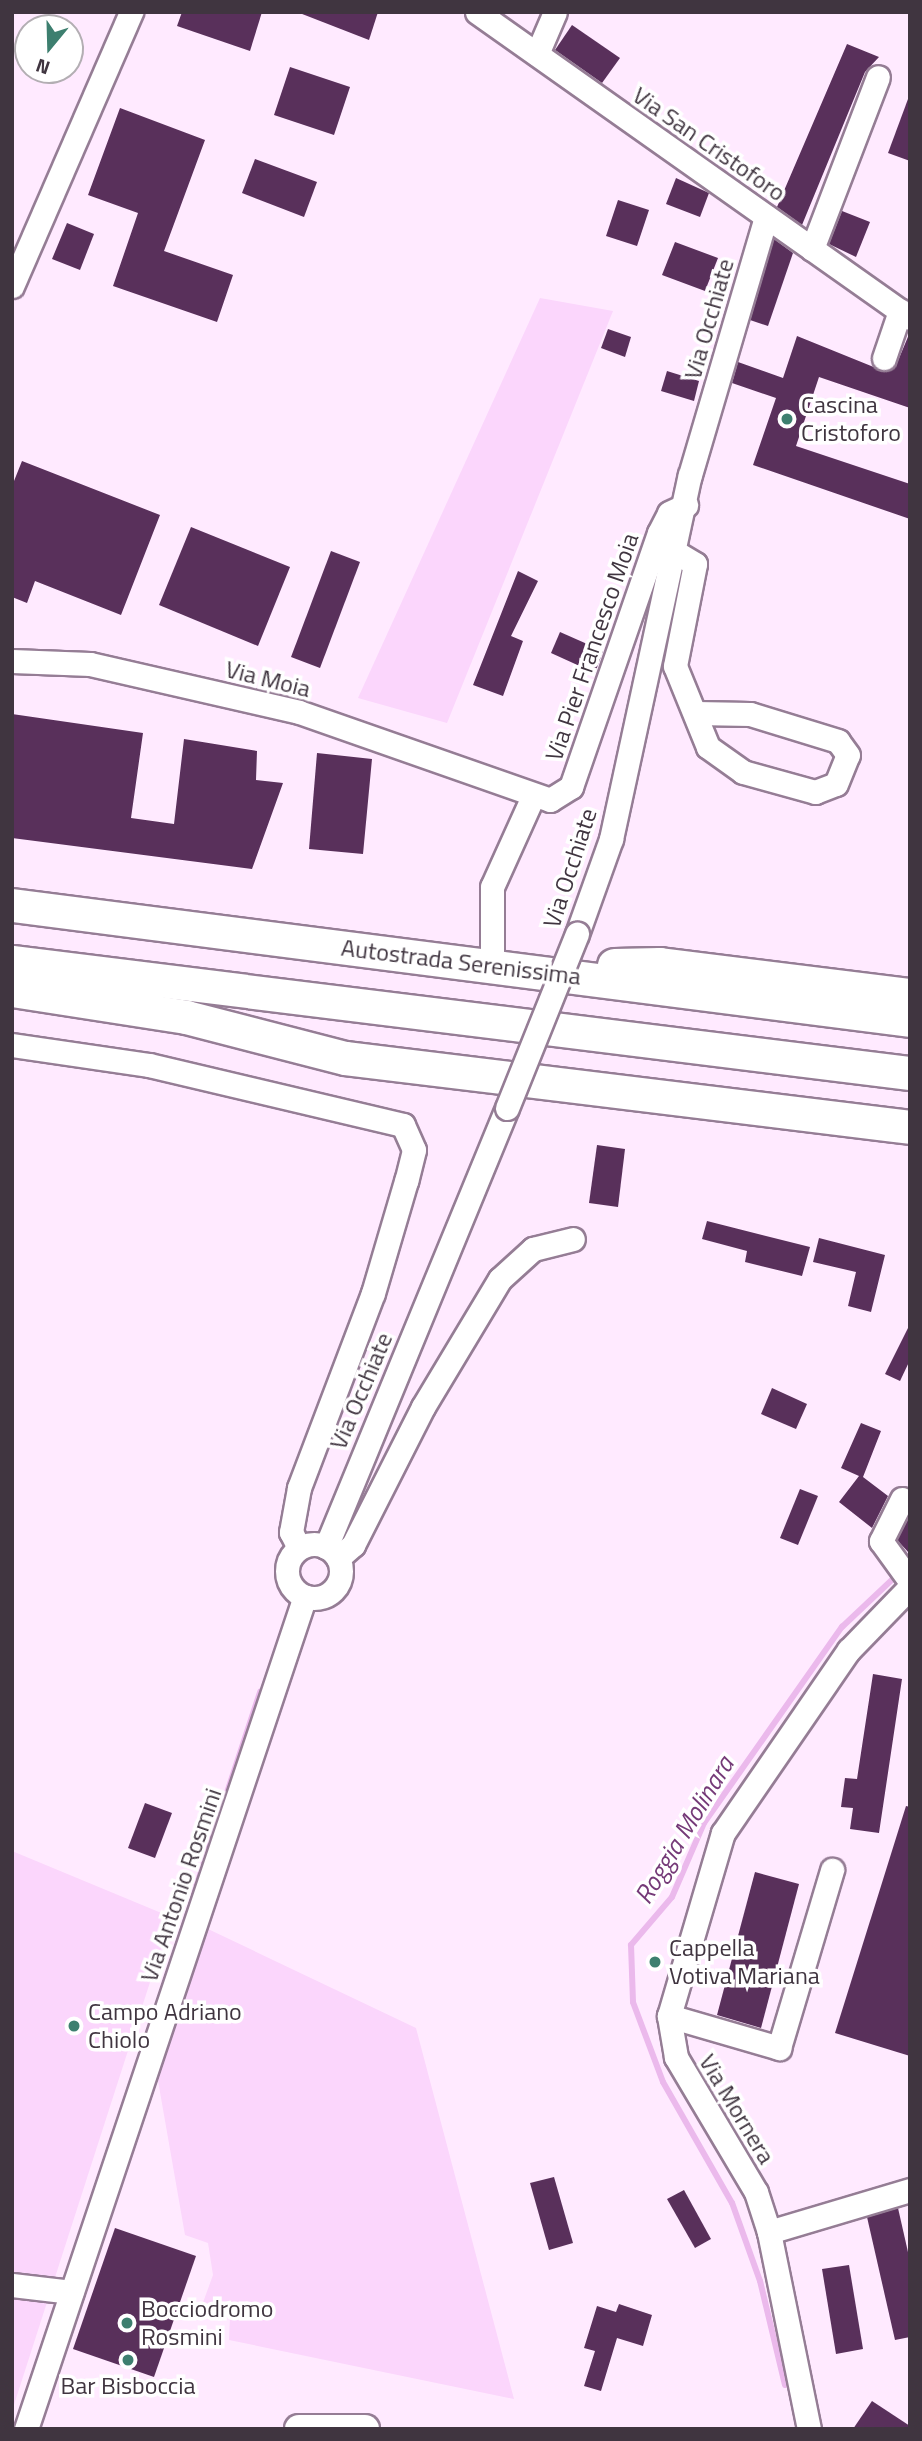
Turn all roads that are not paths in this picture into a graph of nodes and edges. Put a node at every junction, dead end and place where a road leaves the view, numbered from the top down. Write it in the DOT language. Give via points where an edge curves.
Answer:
graph roads {
  1 [pos="131,12"];
  2 [pos="477,12"];
  3 [pos="555,12"];
  4 [pos="537,54"];
  5 [pos="878,77"];
  6 [pos="766,217"];
  7 [pos="812,249"];
  8 [pos="12,286"];
  9 [pos="905,314"];
  10 [pos="884,358"];
  11 [pos="686,505"];
  12 [pos="677,552"];
  13 [pos="12,661"];
  14 [pos="696,713"];
  15 [pos="533,796"];
  16 [pos="12,905"];
  17 [pos="12,962"];
  18 [pos="492,966"];
  19 [pos="12,990"];
  20 [pos="910,995"];
  21 [pos="910,1020"];
  22 [pos="12,1045"];
  23 [pos="910,1073"];
  24 [pos="910,1127"];
  25 [pos="573,1239"];
  26 [pos="902,1499"];
  27 [pos="299,1548"];
  28 [pos="332,1552"];
  29 [pos="908,1581"];
  30 [pos="305,1596"];
  31 [pos="832,1870"];
  32 [pos="669,2016"];
  33 [pos="910,2190"];
  34 [pos="769,2232"];
  35 [pos="12,2285"];
  36 [pos="72,2292"];
  37 [pos="26,2429"];
  38 [pos="299,2429"];
  39 [pos="365,2429"];
  40 [pos="809,2429"];
  1 -- 8 [label="street"];
  2 -- 4 [label="street, Via San Cristoforo"];
  3 -- 4 [label="street"];
  4 -- 6 [label="street, Via San Cristoforo"];
  5 -- 7 [label="street"];
  6 -- 7 [label="street, Via San Cristoforo"];
  6 -- 11 [label="street, Via Occhiate"];
  7 -- 9 [label="street, Via San Cristoforo"];
  9 -- 10 [label="street"];
  11 -- 12 [label="street, Via Occhiate"];
  11 -- 15 [label="street, Via Pier Francesco Moia" via="669,513 659,533 571,787 550,800"];
  12 -- 14 [label="street" via="695,564 675,666"];
  12 -- 28 [label="street, Via Occhiate, bridge" via="611,839"];
  13 -- 15 [label="street, Via Moia" via="90,664 299,712"];
  14 -- 14 [label="street" via="708,747 743,772 780,783 815,792 836,784 848,755 838,741 750,714"];
  15 -- 18 [label="street" via="492,887"];
  16 -- 18 [label="highway, Autostrada Serenissima"];
  17 -- 23 [label="highway"];
  18 -- 20 [label="highway" via="660,964"];
  18 -- 21 [label="highway, Autostrada Serenissima"];
  19 -- 24 [label="highway" via="186,1017 345,1058"];
  22 -- 27 [label="street" via="149,1065 402,1125 414,1150 407,1181 373,1293 299,1488 291,1532"];
  25 -- 28 [label="street" via="533,1249 500,1279 423,1406 353,1545"];
  26 -- 29 [label="street" via="881,1541"];
  27 -- 28 [label="street"];
  27 -- 30 [label="street" via="287,1570 292,1586"];
  28 -- 30 [label="street" via="341,1576 331,1592"];
  29 -- 32 [label="street, Via Mornera" via="849,1650 723,1833"];
  30 -- 36 [label="street, Via Antonio Rosmini"];
  31 -- 32 [label="street" via="779,2048"];
  32 -- 34 [label="street, Via Mornera" via="676,2057 756,2192"];
  33 -- 34 [label="street"];
  34 -- 40 [label="street, Via Mornera"];
  35 -- 36 [label="street"];
  36 -- 37 [label="street, Via Antonio Rosmini"];
  38 -- 39 [label="main road"];
}
